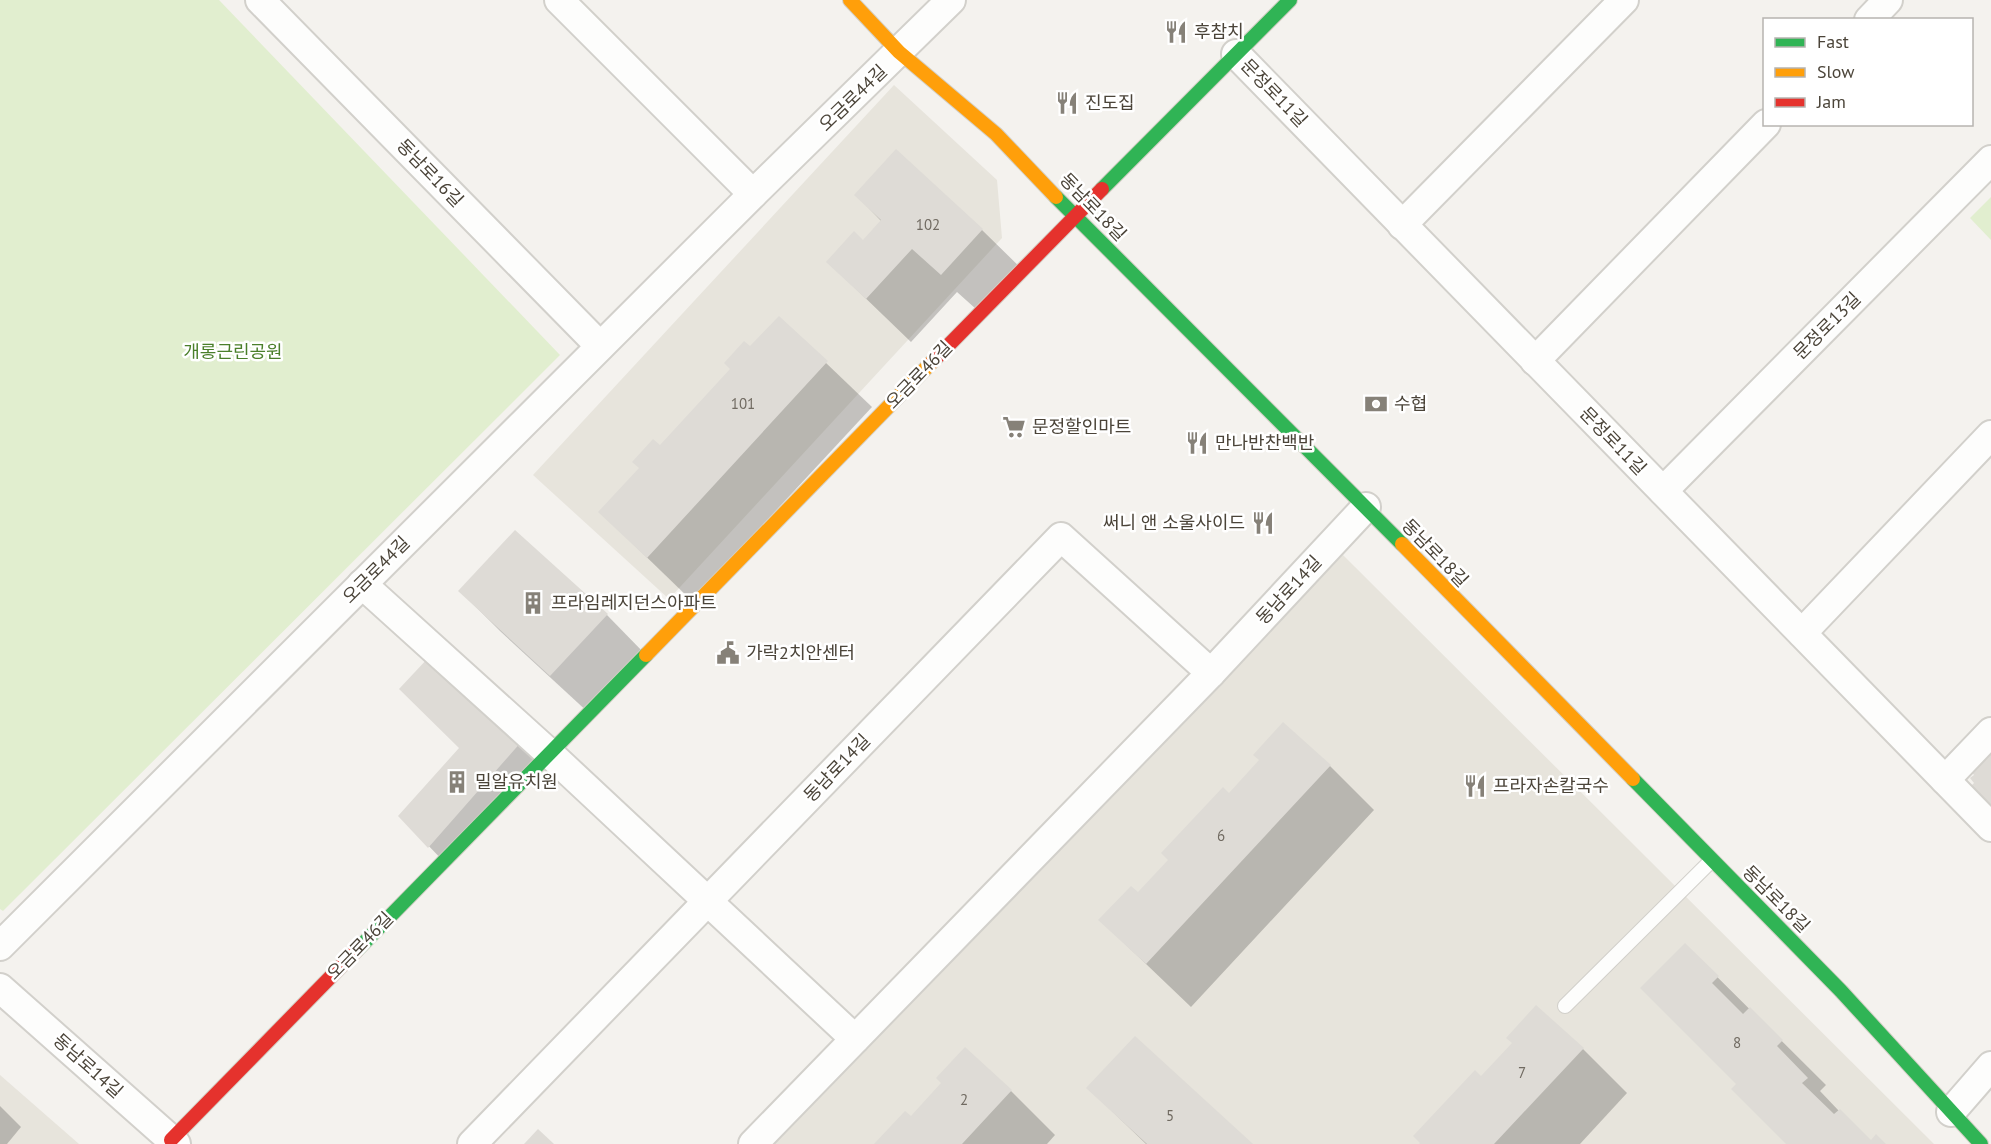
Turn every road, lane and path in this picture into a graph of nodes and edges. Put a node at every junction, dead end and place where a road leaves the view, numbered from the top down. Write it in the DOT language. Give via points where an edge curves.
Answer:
graph roads {
  1 [pos="260,0"];
  2 [pos="559,0"];
  3 [pos="850,0"];
  4 [pos="951,0"];
  5 [pos="1290,0"];
  6 [pos="1624,0"];
  7 [pos="1888,0"];
  8 [pos="1871,18"];
  9 [pos="899,52"];
  10 [pos="1236,54"];
  11 [pos="1764,126"];
  12 [pos="1991,160"];
  13 [pos="753,194"];
  14 [pos="1075,216"];
  15 [pos="1402,225"];
  16 [pos="600,346"];
  17 [pos="1535,361"];
  18 [pos="1991,435"];
  19 [pos="1663,491"];
  20 [pos="1366,507"];
  21 [pos="362,584"];
  22 [pos="1802,633"];
  23 [pos="1211,673"];
  24 [pos="1991,732"];
  25 [pos="549,753"];
  26 [pos="1945,780"];
  27 [pos="1991,827"];
  28 [pos="1712,860"];
  29 [pos="708,900"];
  30 [pos="0,946"];
  31 [pos="0,988"];
  32 [pos="1565,1006"];
  33 [pos="855,1039"];
  34 [pos="1991,1066"];
  35 [pos="1951,1112"];
  36 [pos="171,1143"];
  37 [pos="472,1144"];
  38 [pos="753,1144"];
  39 [pos="1981,1144"];
  1 -- 16 [label="street, 동남로16길"];
  2 -- 13 [label="street"];
  3 -- 9 [label="street, 동남로18길"];
  4 -- 9 [label="street, 오금로44길"];
  5 -- 10 [label="street, 오금로46길"];
  6 -- 15 [label="street"];
  7 -- 8 [label="street"];
  9 -- 13 [label="street, 오금로44길"];
  9 -- 14 [label="street, 동남로18길" via="996,134"];
  10 -- 14 [label="street, 오금로46길"];
  10 -- 15 [label="street, 문정로11길"];
  11 -- 17 [label="street"];
  12 -- 19 [label="street, 문정로13길"];
  13 -- 16 [label="street, 오금로44길"];
  14 -- 20 [label="street, 동남로18길"];
  14 -- 25 [label="street, 오금로46길"];
  15 -- 17 [label="street, 문정로11길"];
  16 -- 21 [label="street, 오금로44길"];
  17 -- 19 [label="street, 문정로11길"];
  18 -- 22 [label="street"];
  19 -- 22 [label="street, 문정로11길"];
  20 -- 23 [label="street, 동남로14길"];
  20 -- 28 [label="street, 동남로18길"];
  21 -- 25 [label="street"];
  21 -- 30 [label="street, 오금로44길"];
  22 -- 26 [label="street, 문정로11길"];
  23 -- 29 [label="street, 동남로14길" via="1061,537"];
  23 -- 33 [label="street, 동남로14길"];
  24 -- 26 [label="street"];
  25 -- 29 [label="street"];
  25 -- 36 [label="street, 오금로46길"];
  26 -- 27 [label="street, 문정로11길"];
  28 -- 32 [label="lane"];
  28 -- 35 [label="street, 동남로18길" via="1841,991"];
  29 -- 33 [label="street"];
  29 -- 37 [label="street, 동남로14길"];
  31 -- 36 [label="street, 동남로14길"];
  33 -- 38 [label="street, 동남로14길"];
  34 -- 35 [label="street"];
  35 -- 39 [label="street, 동남로18길"];
}
